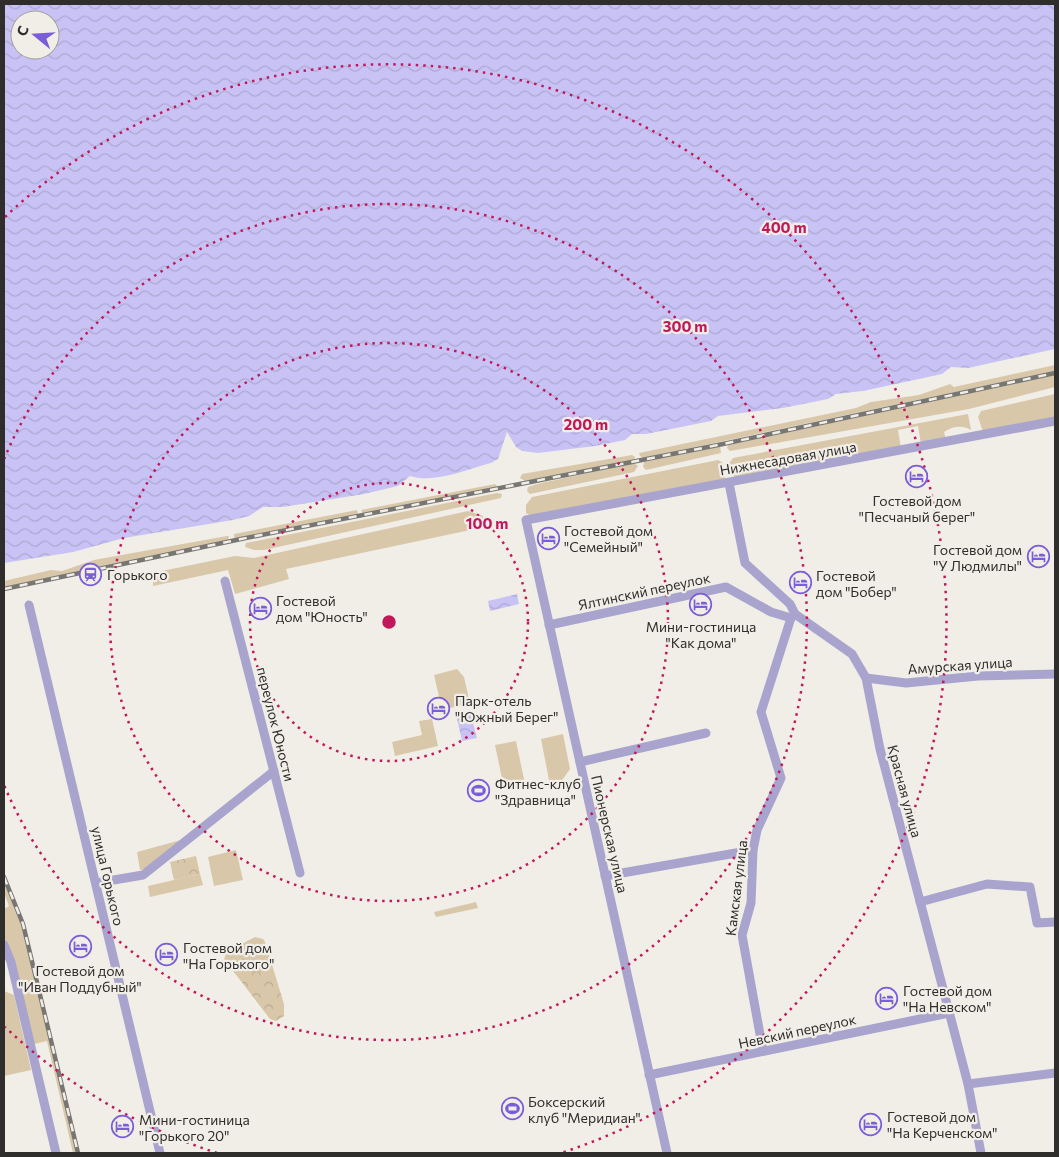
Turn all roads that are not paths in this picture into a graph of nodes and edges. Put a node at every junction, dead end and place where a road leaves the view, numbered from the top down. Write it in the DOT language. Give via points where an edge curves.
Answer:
graph roads {
  1 [pos="1055,422"];
  2 [pos="730,482"];
  3 [pos="526,520"];
  4 [pos="225,581"];
  5 [pos="30,605"];
  6 [pos="793,616"];
  7 [pos="550,625"];
  8 [pos="1055,674"];
  9 [pos="866,678"];
  10 [pos="706,733"];
  11 [pos="580,762"];
  12 [pos="274,771"];
  13 [pos="753,850"];
  14 [pos="300,873"];
  15 [pos="605,876"];
  16 [pos="96,883"];
  17 [pos="920,902"];
  18 [pos="1055,922"];
  19 [pos="4,945"];
  20 [pos="949,1013"];
  21 [pos="763,1051"];
  22 [pos="1055,1072"];
  23 [pos="650,1075"];
  24 [pos="968,1084"];
  25 [pos="56,1153"];
  26 [pos="160,1153"];
  27 [pos="667,1153"];
  28 [pos="981,1153"];
  1 -- 2 [label="street, Нижнесадовая улица"];
  2 -- 3 [label="street, Нижнесадовая улица"];
  2 -- 6 [label="street, Красная улица" via="745,563 790,604"];
  3 -- 7 [label="street, Пионерская улица"];
  4 -- 12 [label="street, переулок Юности"];
  5 -- 16 [label="street, улица Горького"];
  6 -- 7 [label="street, Ялтинский переулок" via="771,612 726,587"];
  6 -- 9 [label="street, Красная улица" via="852,654"];
  6 -- 13 [label="street, Камская улица" via="761,712 780,778 757,830"];
  7 -- 11 [label="street, Пионерская улица"];
  8 -- 9 [label="street, Амурская улица" via="978,676 913,683"];
  9 -- 17 [label="street, Красная улица" via="880,749"];
  10 -- 11 [label="street"];
  11 -- 15 [label="street, Пионерская улица"];
  12 -- 14 [label="street, переулок Юности"];
  12 -- 16 [label="street" via="143,875"];
  13 -- 15 [label="street"];
  13 -- 21 [label="street, Камская улица" via="751,903 742,935"];
  15 -- 23 [label="street, Пионерская улица"];
  16 -- 26 [label="street, улица Горького"];
  17 -- 18 [label="street" via="987,884 1030,887 1037,924"];
  17 -- 20 [label="street, Красная улица"];
  19 -- 25 [label="street" via="11,962"];
  20 -- 21 [label="street, Невский переулок"];
  20 -- 24 [label="street, Красная улица"];
  21 -- 23 [label="street, Невский переулок"];
  22 -- 24 [label="street"];
  23 -- 27 [label="street, Пионерская улица"];
  24 -- 28 [label="street, Красная улица"];
}
